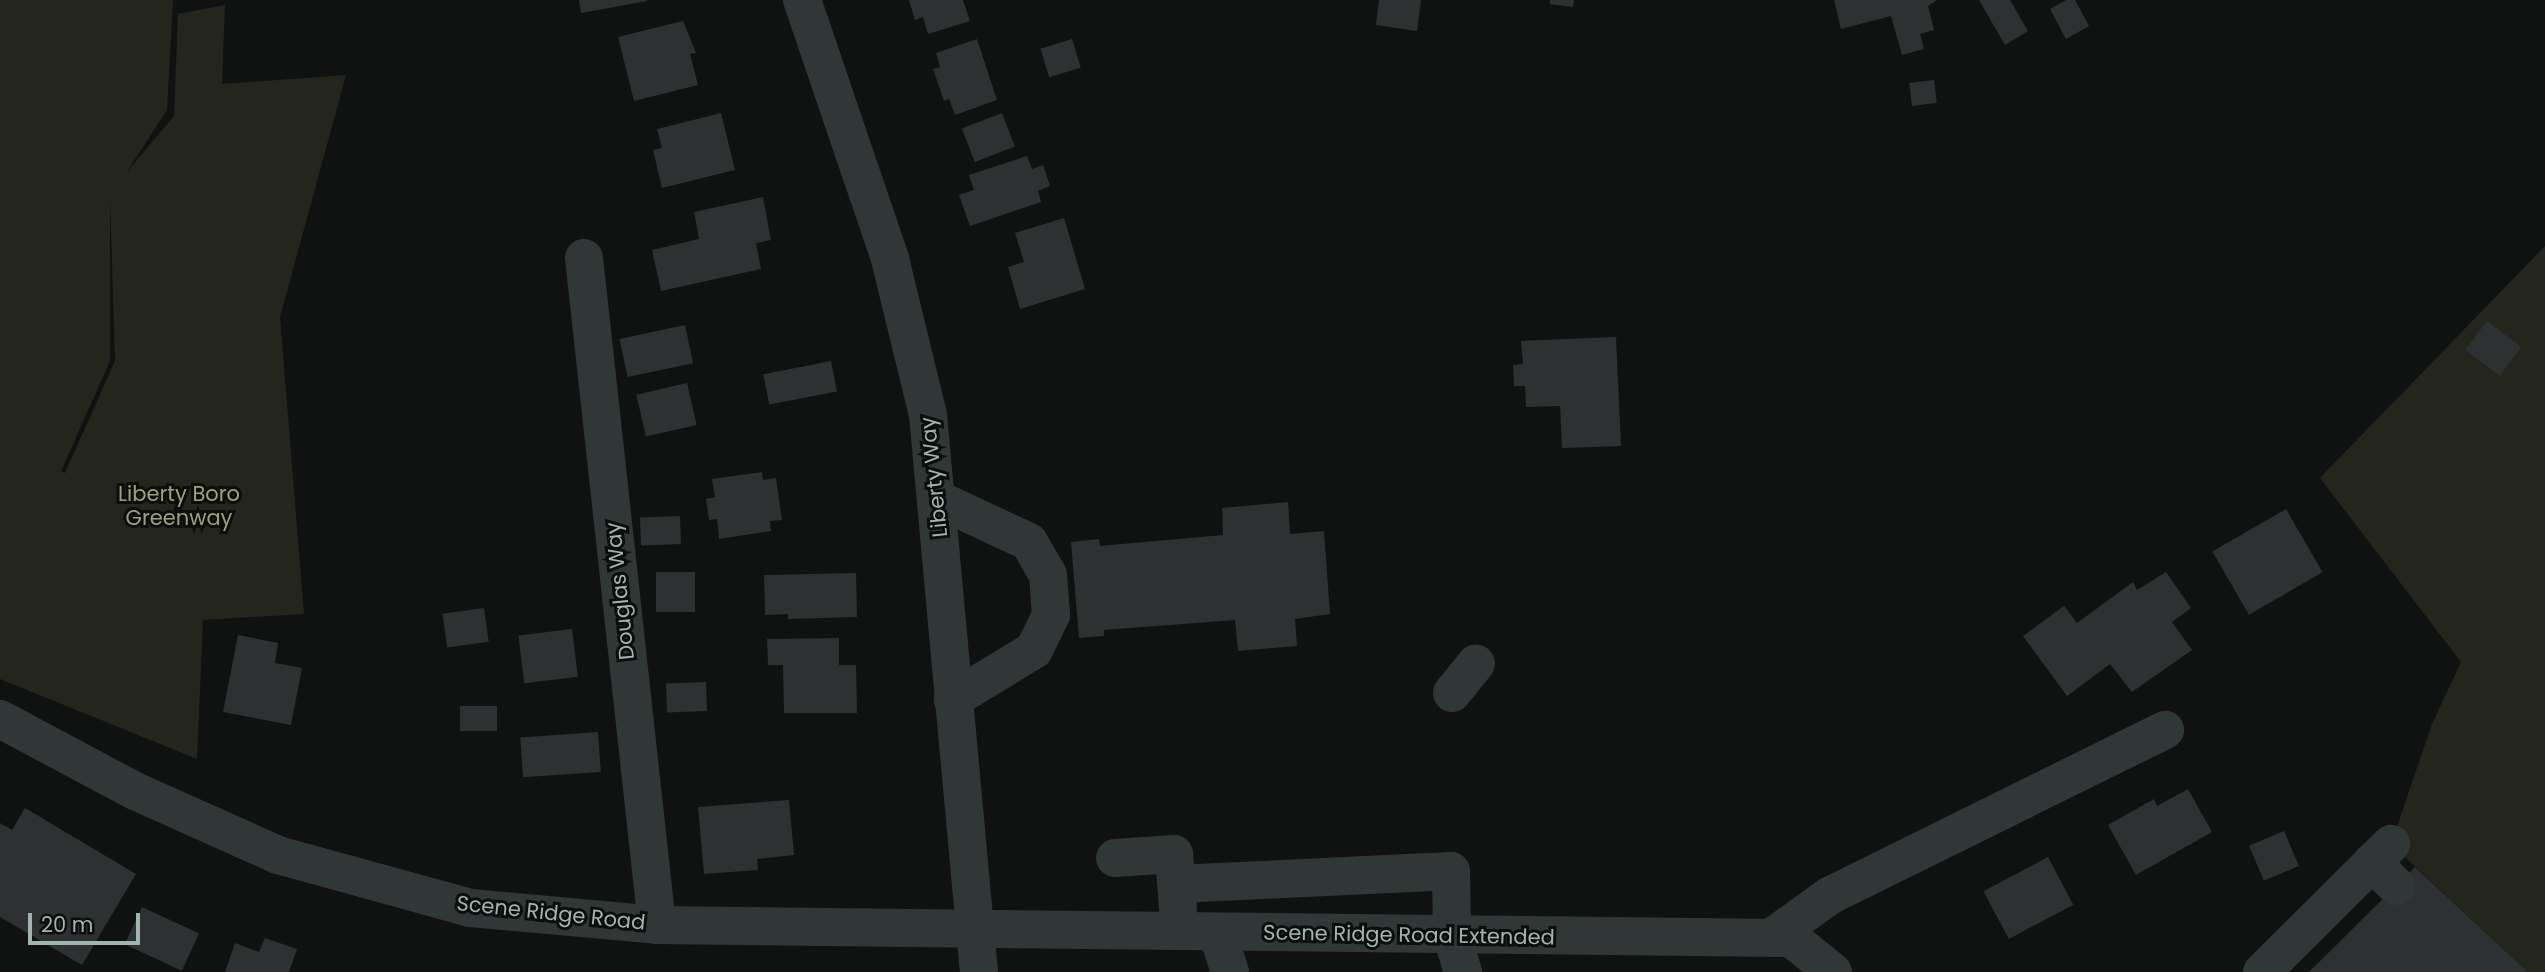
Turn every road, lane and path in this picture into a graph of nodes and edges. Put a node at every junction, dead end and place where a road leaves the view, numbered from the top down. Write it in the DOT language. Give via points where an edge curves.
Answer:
graph roads {
  1 [pos="802,0"];
  2 [pos="583,258"];
  3 [pos="939,500"];
  4 [pos="1476,663"];
  5 [pos="1452,693"];
  6 [pos="953,699"];
  7 [pos="0,719"];
  8 [pos="2165,730"];
  9 [pos="1115,858"];
  10 [pos="2386,864"];
  11 [pos="1336,877"];
  12 [pos="1223,882"];
  13 [pos="1177,884"];
  14 [pos="657,925"];
  15 [pos="973,929"];
  16 [pos="1208,932"];
  17 [pos="1340,934"];
  18 [pos="1452,936"];
  19 [pos="1771,938"];
  20 [pos="979,972"];
  21 [pos="1230,972"];
  22 [pos="1463,972"];
  23 [pos="1833,972"];
  24 [pos="2262,972"];
  1 -- 3 [label="street, Liberty Way" via="890,259 928,415"];
  2 -- 14 [label="street, Douglas Way"];
  3 -- 6 [label="street, Liberty Way"];
  3 -- 6 [label="street" via="1029,542 1048,576 1051,615 1034,650"];
  4 -- 5 [label="street"];
  6 -- 15 [label="street, Liberty Way"];
  7 -- 14 [label="street, Scene Ridge Road" via="135,791 278,855 471,908"];
  8 -- 19 [label="street" via="1829,896"];
  9 -- 13 [label="street" via="1174,854"];
  10 -- 24 [label="street"];
  11 -- 12 [label="street"];
  11 -- 17 [label="street"];
  11 -- 18 [label="street" via="1451,871"];
  12 -- 13 [label="street"];
  12 -- 16 [label="street"];
  13 -- 16 [label="street"];
  14 -- 15 [label="street, Scene Ridge Road"];
  15 -- 16 [label="street, Scene Ridge Road Extended"];
  15 -- 20 [label="street, Liberty Way"];
  16 -- 17 [label="street, Scene Ridge Road Extended"];
  16 -- 21 [label="street"];
  17 -- 18 [label="street, Scene Ridge Road Extended"];
  18 -- 19 [label="street, Scene Ridge Road Extended"];
  18 -- 22 [label="street"];
  19 -- 23 [label="street, Scene Ridge Road Extended" via="1791,938"];
}
